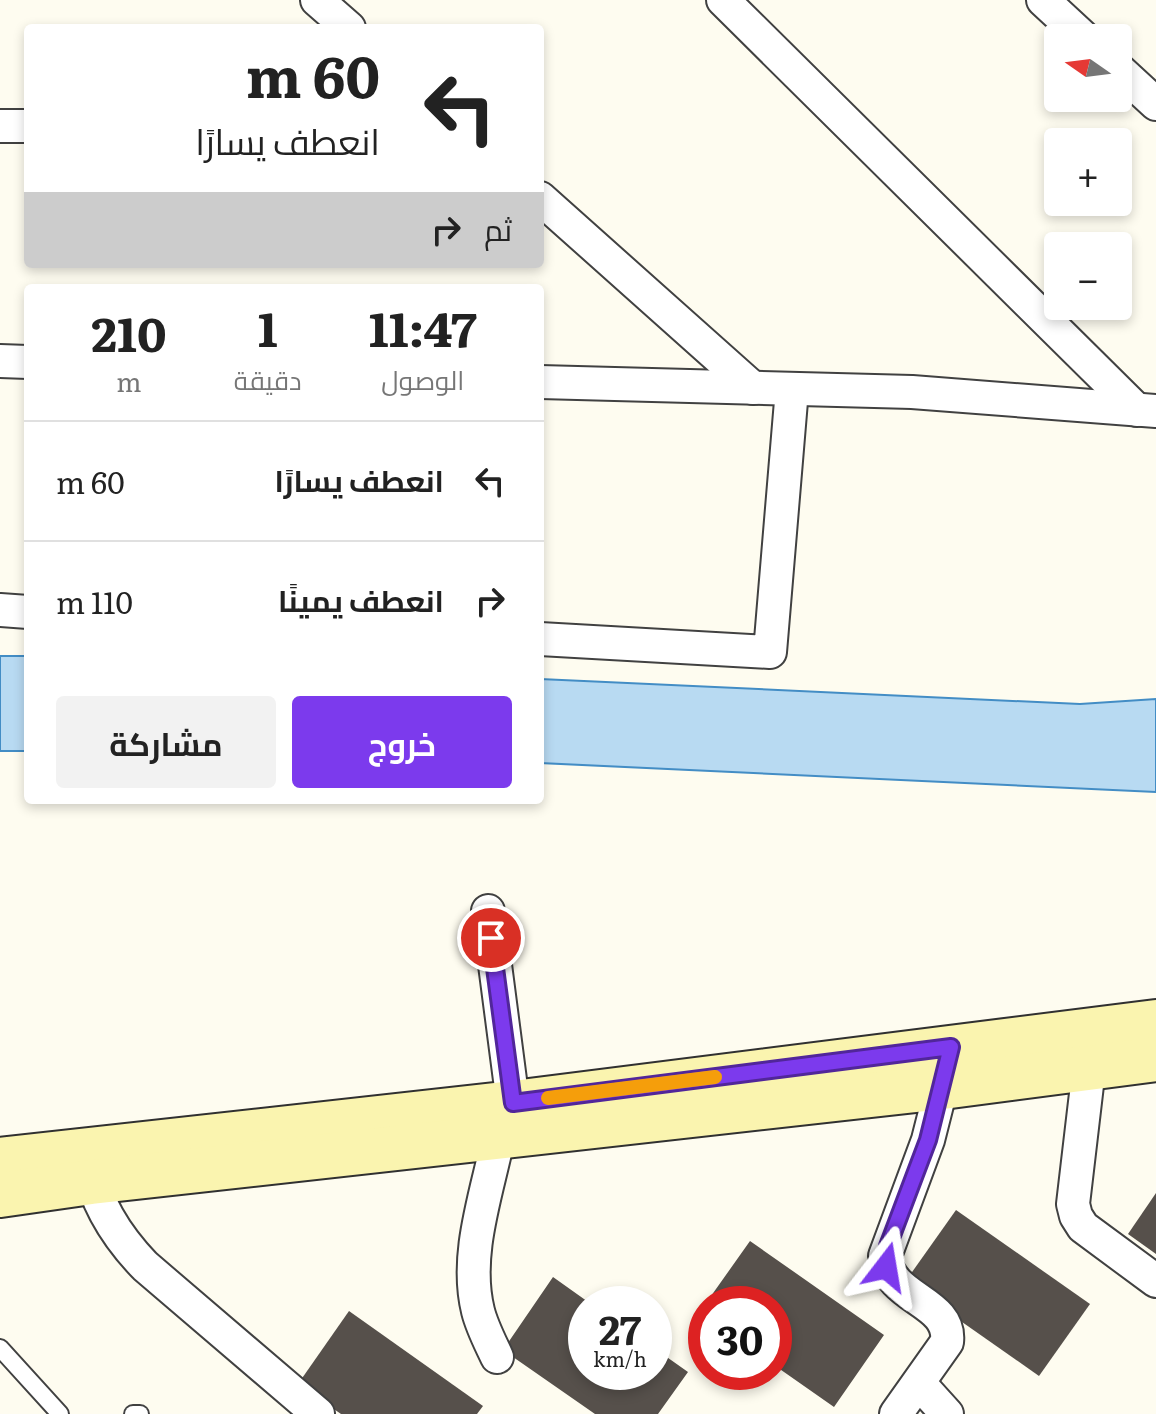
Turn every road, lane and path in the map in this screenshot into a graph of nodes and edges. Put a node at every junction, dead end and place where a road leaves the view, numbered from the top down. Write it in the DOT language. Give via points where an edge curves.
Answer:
graph roads {
  1 [pos="317,0"];
  2 [pos="723,0"];
  3 [pos="1043,0"];
  4 [pos="344,24"];
  5 [pos="1069,24"];
  6 [pos="1132,82"];
  7 [pos="1156,104"];
  8 [pos="0,126"];
  9 [pos="24,126"];
  10 [pos="544,202"];
  11 [pos="0,361"];
  12 [pos="24,362"];
  13 [pos="544,382"];
  14 [pos="753,388"];
  15 [pos="792,389"];
  16 [pos="1146,410"];
  17 [pos="0,610"];
  18 [pos="24,612"];
  19 [pos="544,639"];
  20 [pos="488,911"];
  21 [pos="1156,1022"];
  22 [pos="1156,1059"];
  23 [pos="947,1067"];
  24 [pos="1089,1068"];
  25 [pos="506,1121"];
  26 [pos="0,1160"];
  27 [pos="88,1166"];
  28 [pos="0,1195"];
  29 [pos="1156,1281"];
  30 [pos="0,1348"];
  31 [pos="497,1357"];
  32 [pos="919,1383"];
  33 [pos="60,1414"];
  34 [pos="133,1414"];
  35 [pos="140,1414"];
  36 [pos="318,1414"];
  37 [pos="896,1414"];
  38 [pos="947,1414"];
  1 -- 4 [label="street"];
  2 -- 16 [label="street"];
  3 -- 5 [label="street"];
  6 -- 7 [label="street"];
  8 -- 9 [label="street"];
  10 -- 14 [label="street"];
  11 -- 12 [label="street"];
  13 -- 14 [label="street"];
  14 -- 15 [label="street"];
  15 -- 16 [label="street" via="912,392"];
  15 -- 19 [label="street" via="770,652"];
  17 -- 18 [label="street"];
  20 -- 25 [label="street"];
  21 -- 23 [label="street"];
  22 -- 24 [label="street"];
  23 -- 24 [label="street"];
  23 -- 25 [label="street"];
  23 -- 32 [label="street" via="885,1256 890,1276 937,1313 949,1331"];
  24 -- 29 [label="street" via="1074,1190 1076,1216 1083,1227"];
  25 -- 27 [label="street"];
  25 -- 31 [label="street" via="474,1272 483,1329"];
  26 -- 27 [label="street"];
  27 -- 28 [label="street"];
  27 -- 36 [label="street" via="105,1216 126,1246"];
  30 -- 33 [label="lane"];
  32 -- 37 [label="street"];
  32 -- 38 [label="street"];
  34 -- 35 [label="lane"];
}
